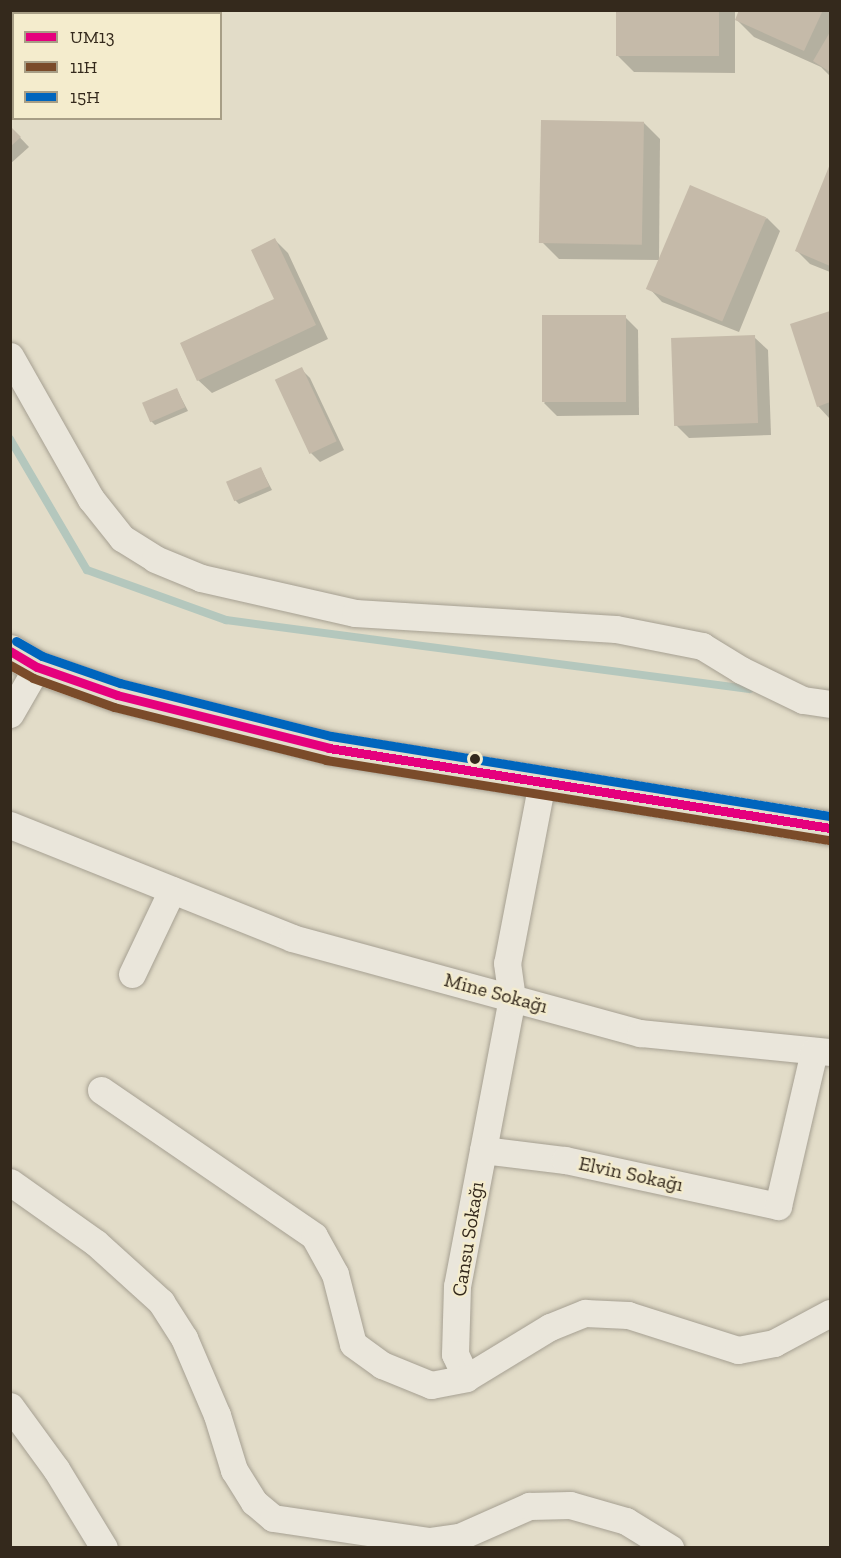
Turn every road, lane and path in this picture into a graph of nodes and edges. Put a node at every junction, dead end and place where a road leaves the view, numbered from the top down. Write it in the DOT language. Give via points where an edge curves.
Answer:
graph roads {
  1 [pos="10,356"];
  2 [pos="24,659"];
  3 [pos="831,704"];
  4 [pos="10,714"];
  5 [pos="543,782"];
  6 [pos="10,825"];
  7 [pos="831,828"];
  8 [pos="172,890"];
  9 [pos="132,974"];
  10 [pos="512,998"];
  11 [pos="822,1051"];
  12 [pos="100,1090"];
  13 [pos="483,1150"];
  14 [pos="10,1182"];
  15 [pos="831,1313"];
  16 [pos="466,1378"];
  17 [pos="10,1406"];
  18 [pos="104,1548"];
  19 [pos="670,1548"];
  1 -- 3 [label="street" via="91,500 122,538 155,559 201,578 355,613 616,629 702,646 803,700"];
  2 -- 4 [label="street"];
  2 -- 5 [label="main road" via="117,695 330,748"];
  5 -- 7 [label="main road"];
  5 -- 10 [label="street, Cansu Sokağı" via="507,963"];
  6 -- 8 [label="street, Mine Sokağı"];
  8 -- 9 [label="street"];
  8 -- 10 [label="street, Mine Sokağı" via="292,938"];
  10 -- 11 [label="street, Mine Sokağı" via="640,1033"];
  10 -- 13 [label="street, Cansu Sokağı"];
  11 -- 13 [label="street, Elvin Sokağı" via="778,1206 565,1160"];
  12 -- 16 [label="street" via="314,1236 335,1274 353,1344 382,1365 431,1385"];
  13 -- 16 [label="street, Cansu Sokağı" via="457,1286 455,1354"];
  14 -- 19 [label="street" via="96,1243 161,1302 184,1338 217,1415 234,1470 254,1502 273,1518 429,1541 459,1537 529,1506 570,1505 626,1521"];
  15 -- 16 [label="street" via="774,1343 738,1350 628,1316 585,1313 550,1327"];
  17 -- 18 [label="street" via="56,1469"];
}
